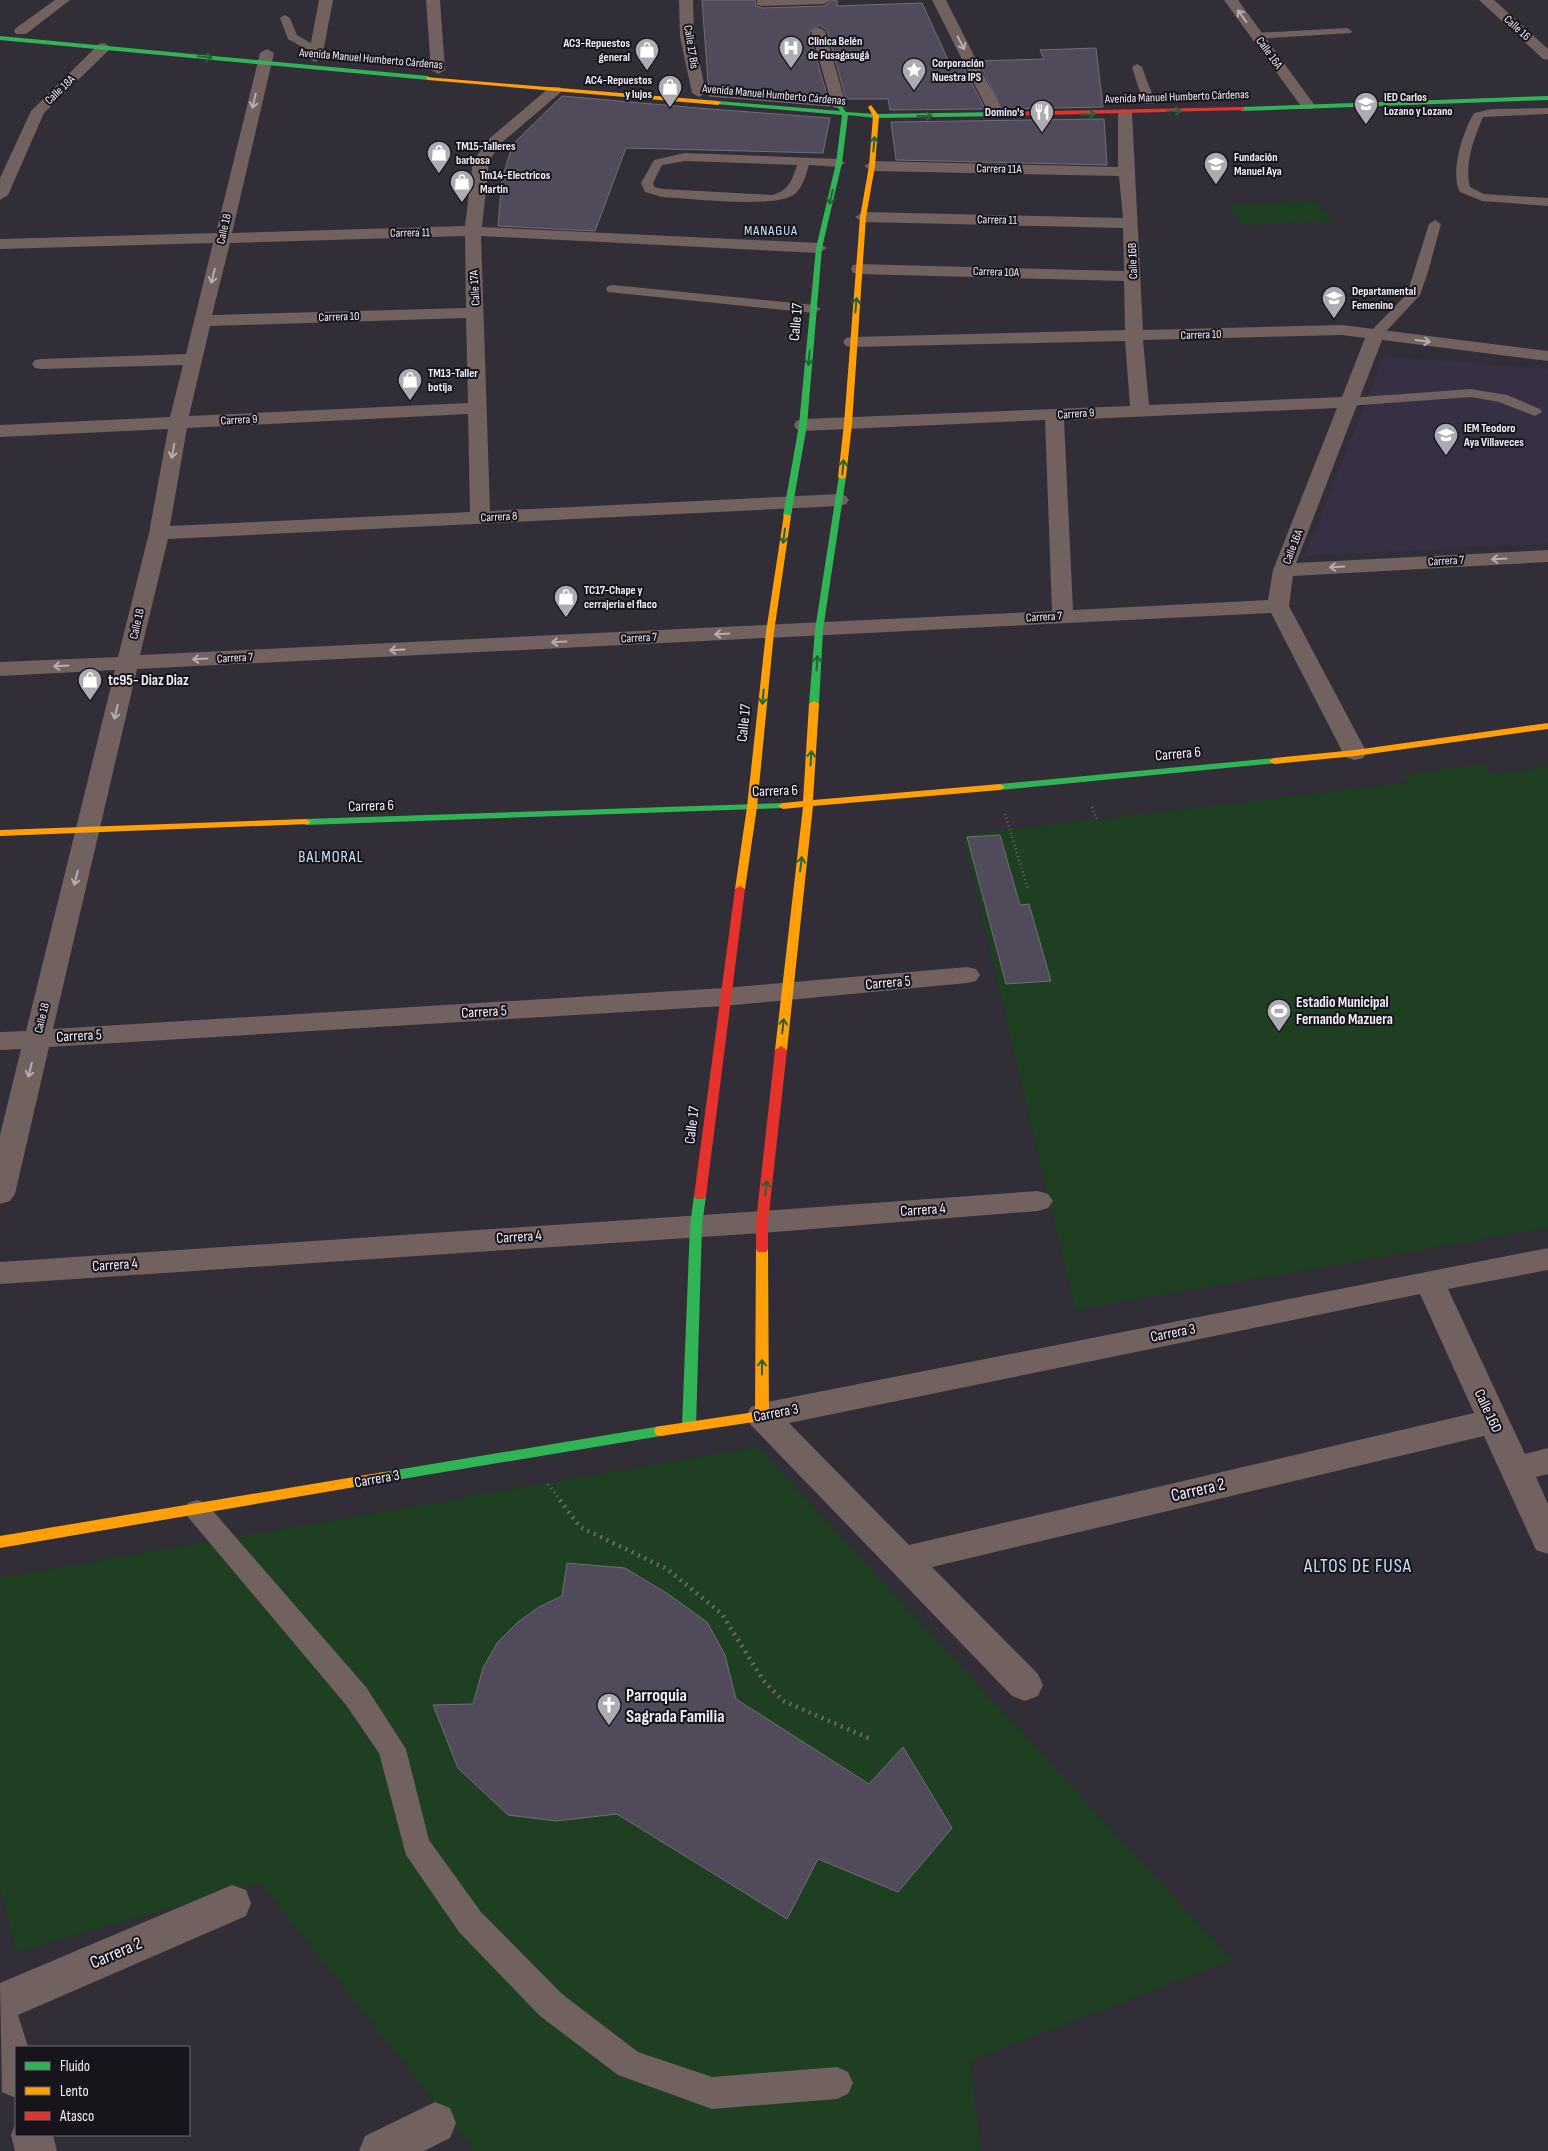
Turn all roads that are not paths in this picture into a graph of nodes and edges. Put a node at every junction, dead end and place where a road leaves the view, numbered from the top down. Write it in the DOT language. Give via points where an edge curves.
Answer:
graph roads {
  1 [pos="63,0"];
  2 [pos="326,0"];
  3 [pos="433,0"];
  4 [pos="686,0"];
  5 [pos="824,0"];
  6 [pos="939,0"];
  7 [pos="1231,0"];
  8 [pos="1486,0"];
  9 [pos="762,2"];
  10 [pos="285,18"];
  11 [pos="0,29"];
  12 [pos="1347,30"];
  13 [pos="21,31"];
  14 [pos="818,31"];
  15 [pos="1256,36"];
  16 [pos="0,38"];
  17 [pos="1531,41"];
  18 [pos="1548,41"];
  19 [pos="104,47"];
  20 [pos="316,55"];
  21 [pos="1548,56"];
  22 [pos="265,58"];
  23 [pos="1137,67"];
  24 [pos="438,70"];
  25 [pos="1548,89"];
  26 [pos="555,90"];
  27 [pos="699,93"];
  28 [pos="1548,98"];
  29 [pos="1148,102"];
  30 [pos="1304,102"];
  31 [pos="993,107"];
  32 [pos="842,110"];
  33 [pos="874,111"];
  34 [pos="1548,111"];
  35 [pos="1125,113"];
  36 [pos="804,162"];
  37 [pos="840,163"];
  38 [pos="872,166"];
  39 [pos="1126,172"];
  40 [pos="0,195"];
  41 [pos="1548,202"];
  42 [pos="863,217"];
  43 [pos="1132,223"];
  44 [pos="1435,224"];
  45 [pos="473,231"];
  46 [pos="222,237"];
  47 [pos="0,244"];
  48 [pos="819,248"];
  49 [pos="859,269"];
  50 [pos="1133,276"];
  51 [pos="613,289"];
  52 [pos="814,309"];
  53 [pos="476,313"];
  54 [pos="202,321"];
  55 [pos="1375,335"];
  56 [pos="1134,336"];
  57 [pos="852,342"];
  58 [pos="1548,356"];
  59 [pos="192,359"];
  60 [pos="42,364"];
  61 [pos="1348,402"];
  62 [pos="478,408"];
  63 [pos="1140,409"];
  64 [pos="1534,412"];
  65 [pos="1054,415"];
  66 [pos="178,423"];
  67 [pos="848,424"];
  68 [pos="803,425"];
  69 [pos="0,431"];
  70 [pos="839,500"];
  71 [pos="789,503"];
  72 [pos="480,518"];
  73 [pos="159,533"];
  74 [pos="1548,556"];
  75 [pos="1284,570"];
  76 [pos="1278,606"];
  77 [pos="1064,616"];
  78 [pos="819,630"];
  79 [pos="770,632"];
  80 [pos="128,663"];
  81 [pos="0,669"];
  82 [pos="1548,726"];
  83 [pos="1355,752"];
  84 [pos="808,805"];
  85 [pos="752,807"];
  86 [pos="87,830"];
  87 [pos="0,834"];
  88 [pos="967,975"];
  89 [pos="786,992"];
  90 [pos="724,997"];
  91 [pos="37,1039"];
  92 [pos="0,1041"];
  93 [pos="0,1194"];
  94 [pos="1038,1201"];
  95 [pos="762,1222"];
  96 [pos="696,1225"];
  97 [pos="1548,1259"];
  98 [pos="0,1273"];
  99 [pos="1429,1281"];
  100 [pos="762,1416"];
  101 [pos="1493,1421"];
  102 [pos="689,1426"];
  103 [pos="1548,1461"];
  104 [pos="1515,1469"];
  105 [pos="197,1510"];
  106 [pos="1548,1540"];
  107 [pos="0,1542"];
  108 [pos="904,1560"];
  109 [pos="1025,1685"];
  110 [pos="232,1903"];
  111 [pos="0,2003"];
  112 [pos="0,2019"];
  113 [pos="15,2074"];
  114 [pos="837,2083"];
  115 [pos="435,2123"];
  116 [pos="32,2136"];
  117 [pos="36,2151"];
  118 [pos="380,2151"];
  1 -- 13 [label="street"];
  2 -- 20 [label="street"];
  3 -- 24 [label="street"];
  4 -- 27 [label="street, Calle 17 Bis" via="687,36"];
  5 -- 9 [label="street"];
  6 -- 31 [label="street, one-way"];
  15 -- 7 [label="street, Calle 16A, one-way"];
  8 -- 17 [label="street, Calle 16"];
  10 -- 20 [label="lane" via="292,37"];
  11 -- 13 [label="street, Avenida Manuel Humberto Cárdenas"];
  12 -- 15 [label="lane"];
  13 -- 22 [label="street, Avenida Manuel Humberto Cárdenas"];
  14 -- 32 [label="street, Calle 17"];
  15 -- 30 [label="street, Calle 16A"];
  16 -- 19 [label="street, Avenida Manuel Humberto Cárdenas"];
  17 -- 18 [label="street"];
  17 -- 21 [label="street, Calle 16"];
  19 -- 22 [label="street, Avenida Manuel Humberto Cárdenas, one-way"];
  19 -- 40 [label="street, Calle 18A" via="38,111"];
  20 -- 22 [label="street, Avenida Manuel Humberto Cárdenas"];
  20 -- 24 [label="street, Avenida Manuel Humberto Cárdenas"];
  22 -- 26 [label="street, Avenida Manuel Humberto Cárdenas"];
  22 -- 46 [label="street, Calle 18, one-way"];
  23 -- 29 [label="lane"];
  24 -- 27 [label="street, Avenida Manuel Humberto Cárdenas"];
  25 -- 30 [label="street, Avenida Manuel Humberto Cárdenas"];
  26 -- 32 [label="street, Avenida Manuel Humberto Cárdenas"];
  26 -- 45 [label="street, Calle 17A" via="505,131 481,161"];
  27 -- 32 [label="street, Avenida Manuel Humberto Cárdenas"];
  28 -- 30 [label="street, Avenida Manuel Humberto Cárdenas"];
  29 -- 30 [label="street, Avenida Manuel Humberto Cárdenas"];
  29 -- 31 [label="street, Avenida Manuel Humberto Cárdenas"];
  35 -- 30 [label="street, Avenida Manuel Humberto Cárdenas, one-way"];
  31 -- 33 [label="street, Avenida Manuel Humberto Cárdenas"];
  32 -- 33 [label="street, Avenida Manuel Humberto Cárdenas"];
  32 -- 37 [label="street, Calle 17"];
  33 -- 35 [label="street, Avenida Manuel Humberto Cárdenas, one-way"];
  38 -- 33 [label="street, one-way"];
  34 -- 41 [label="lane" via="1478,115 1468,141 1462,182 1464,189 1482,197"];
  35 -- 39 [label="street, Calle 16B"];
  36 -- 36 [label="lane" via="794,191 772,199 662,193 649,189 647,184 658,162 671,158"];
  36 -- 37 [label="lane"];
  37 -- 48 [label="street, Calle 17, one-way"];
  38 -- 39 [label="street, Carrera 11A"];
  38 -- 42 [label="street"];
  39 -- 43 [label="street, Calle 16B"];
  42 -- 43 [label="street, Carrera 11"];
  42 -- 49 [label="street"];
  43 -- 50 [label="street, Calle 16B"];
  44 -- 55 [label="lane" via="1413,295"];
  45 -- 46 [label="street, Carrera 11"];
  45 -- 48 [label="street, Carrera 11"];
  45 -- 53 [label="street, Calle 17A"];
  46 -- 47 [label="street, Carrera 11"];
  46 -- 54 [label="street, Calle 18, one-way"];
  48 -- 52 [label="street, Calle 17"];
  49 -- 50 [label="street, Carrera 10A"];
  57 -- 49 [label="street, one-way"];
  50 -- 56 [label="street, Calle 16B"];
  51 -- 52 [label="lane"];
  52 -- 68 [label="street, Calle 17, one-way"];
  53 -- 54 [label="street, Carrera 10"];
  53 -- 62 [label="street, Calle 17A"];
  54 -- 59 [label="street, Calle 18"];
  55 -- 56 [label="street, Carrera 10" via="1342,330"];
  55 -- 58 [label="street, Carrera 10, one-way"];
  55 -- 61 [label="street, Calle 16A"];
  56 -- 57 [label="street, Carrera 10"];
  56 -- 63 [label="street, Calle 16B"];
  57 -- 67 [label="street"];
  59 -- 60 [label="street"];
  59 -- 66 [label="street, Calle 18"];
  61 -- 63 [label="street, Carrera 9"];
  61 -- 64 [label="lane" via="1471,393 1502,398"];
  61 -- 75 [label="street, Calle 16A"];
  62 -- 66 [label="street, Carrera 9"];
  62 -- 72 [label="street, Calle 17A"];
  63 -- 65 [label="street, Carrera 9"];
  65 -- 67 [label="street, Carrera 9"];
  65 -- 77 [label="street"];
  66 -- 69 [label="street, Carrera 9"];
  66 -- 73 [label="street, Calle 18, one-way"];
  67 -- 68 [label="street, Carrera 9"];
  70 -- 67 [label="street, one-way"];
  68 -- 71 [label="street, Calle 17"];
  70 -- 71 [label="street, Carrera 8"];
  70 -- 78 [label="street"];
  71 -- 72 [label="street, Carrera 8"];
  71 -- 79 [label="street, Calle 17, one-way"];
  72 -- 73 [label="street, Carrera 8"];
  73 -- 80 [label="street, Calle 18"];
  74 -- 75 [label="street, Carrera 7, one-way"];
  75 -- 76 [label="street, Calle 16A"];
  76 -- 77 [label="street, Carrera 7"];
  76 -- 83 [label="street"];
  77 -- 78 [label="street, Carrera 7"];
  78 -- 79 [label="street, Carrera 7"];
  84 -- 78 [label="street, one-way"];
  79 -- 80 [label="street, Carrera 7, one-way"];
  79 -- 85 [label="street, Calle 17, one-way"];
  80 -- 81 [label="street, Carrera 7, one-way"];
  80 -- 86 [label="street, Calle 18, one-way"];
  82 -- 83 [label="street, Carrera 6"];
  83 -- 84 [label="street, Carrera 6"];
  84 -- 85 [label="street, Carrera 6"];
  89 -- 84 [label="street, one-way"];
  85 -- 86 [label="street, Carrera 6"];
  85 -- 90 [label="street, Calle 17"];
  86 -- 87 [label="street, Carrera 6"];
  86 -- 91 [label="street, Calle 18, one-way"];
  88 -- 89 [label="street, Carrera 5"];
  89 -- 90 [label="street, Carrera 5"];
  95 -- 89 [label="street, one-way"];
  90 -- 91 [label="street, Carrera 5"];
  90 -- 96 [label="street, Calle 17"];
  91 -- 92 [label="street, Carrera 5"];
  91 -- 93 [label="street, Calle 18, one-way"];
  94 -- 95 [label="street, Carrera 4"];
  95 -- 96 [label="street, Carrera 4"];
  100 -- 95 [label="street, one-way"];
  96 -- 98 [label="street, Carrera 4"];
  96 -- 102 [label="street, Calle 17"];
  97 -- 99 [label="street, Carrera 3"];
  99 -- 100 [label="street, Carrera 3"];
  99 -- 101 [label="street, Calle 16D"];
  100 -- 102 [label="street, Carrera 3"];
  100 -- 108 [label="street"];
  101 -- 104 [label="street, Calle 16D"];
  101 -- 108 [label="street, Carrera 2"];
  102 -- 105 [label="street, Carrera 3"];
  103 -- 104 [label="street"];
  104 -- 106 [label="street, Calle 16D"];
  105 -- 107 [label="street, Carrera 3"];
  105 -- 114 [label="lane" via="356,1696 392,1749 416,1845 470,1922 551,2005 629,2064 712,2093"];
  108 -- 109 [label="street"];
  110 -- 111 [label="street, Carrera 2"];
  112 -- 113 [label="street"];
  115 -- 118 [label="street"];
  116 -- 117 [label="street"];
}
